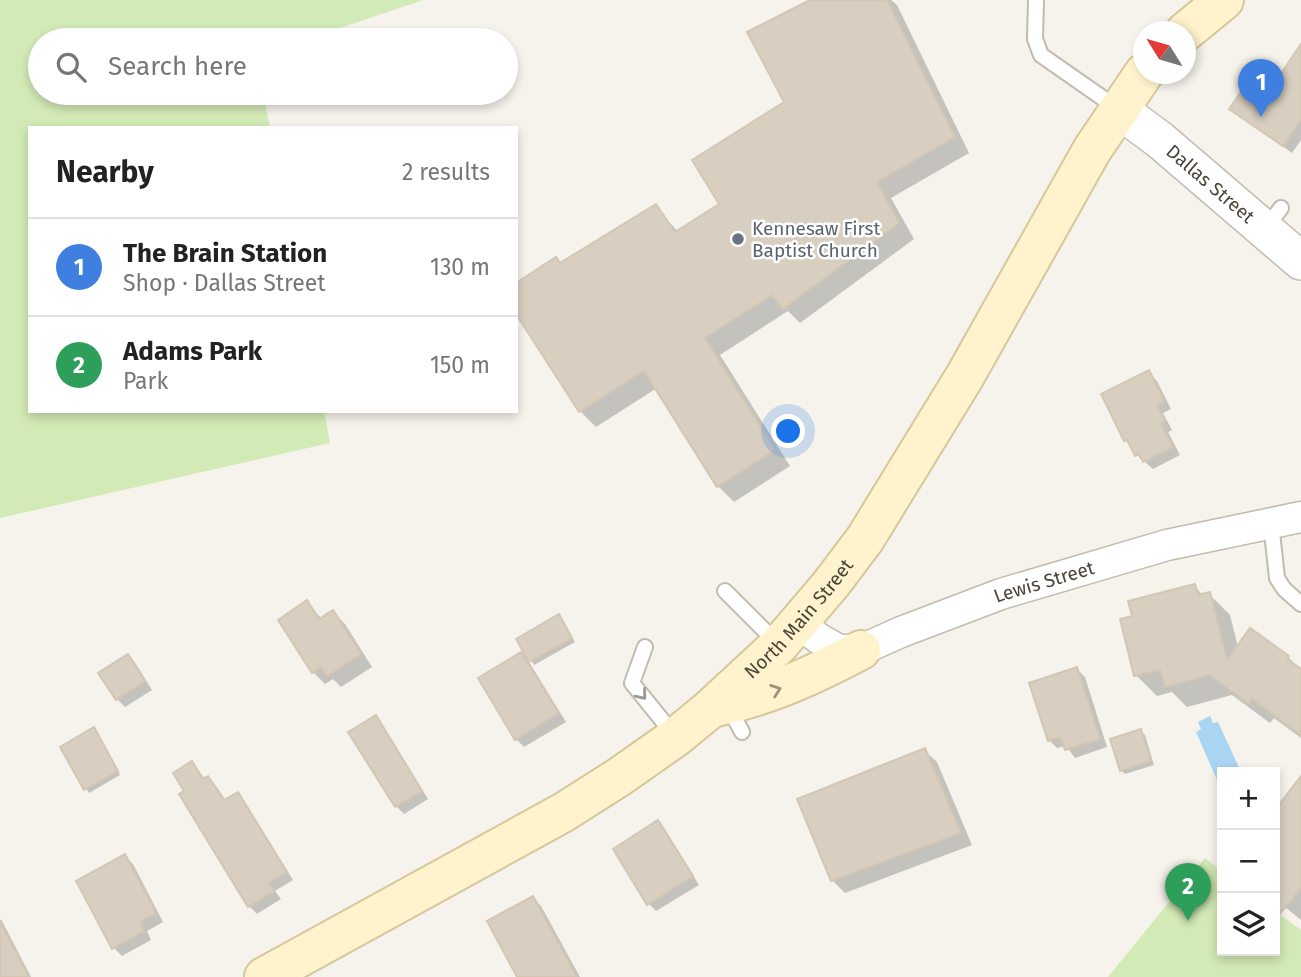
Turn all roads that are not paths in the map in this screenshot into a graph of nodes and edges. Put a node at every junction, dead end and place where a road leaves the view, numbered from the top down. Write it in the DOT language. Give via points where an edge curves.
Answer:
graph roads {
  1 [pos="1036,0"];
  2 [pos="1224,0"];
  3 [pos="1196,23"];
  4 [pos="1135,84"];
  5 [pos="1118,109"];
  6 [pos="1301,261"];
  7 [pos="1301,517"];
  8 [pos="1271,523"];
  9 [pos="725,591"];
  10 [pos="1301,604"];
  11 [pos="789,634"];
  12 [pos="645,646"];
  13 [pos="861,650"];
  14 [pos="727,715"];
  15 [pos="676,737"];
  16 [pos="264,977"];
  1 -- 5 [label="lane" via="1035,39 1041,55"];
  2 -- 3 [label="main road"];
  4 -- 5 [label="main road, North Main Street"];
  5 -- 6 [label="street, Dallas Street" via="1273,219"];
  5 -- 11 [label="main road, North Main Street" via="965,376 865,539"];
  7 -- 8 [label="street, Lewis Street"];
  8 -- 10 [label="lane" via="1277,579"];
  8 -- 13 [label="street, Lewis Street" via="1167,545 1000,594"];
  9 -- 11 [label="lane"];
  11 -- 13 [label="street" via="818,638 839,650"];
  11 -- 14 [label="main road, North Main Street"];
  12 -- 15 [label="lane, one-way" via="632,683"];
  14 -- 13 [label="main road, one-way"];
  14 -- 15 [label="main road, North Main Street"];
  15 -- 16 [label="main road, North Main Street" via="564,812"];
}
